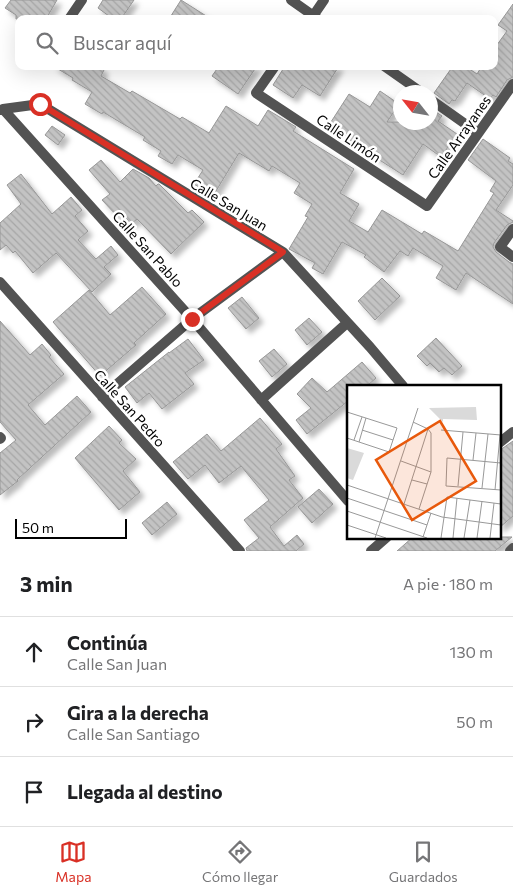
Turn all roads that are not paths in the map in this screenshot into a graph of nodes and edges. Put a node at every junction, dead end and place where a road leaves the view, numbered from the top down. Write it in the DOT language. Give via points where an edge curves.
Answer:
graph roads {
  1 [pos="82,0"];
  2 [pos="291,0"];
  3 [pos="324,0"];
  4 [pos="72,15"];
  5 [pos="310,15"];
  6 [pos="316,15"];
  7 [pos="272,70"];
  8 [pos="390,70"];
  9 [pos="513,84"];
  10 [pos="412,85"];
  11 [pos="438,105"];
  12 [pos="2,110"];
  13 [pos="478,133"];
  14 [pos="427,206"];
  15 [pos="513,229"];
  16 [pos="283,252"];
  17 [pos="513,257"];
  18 [pos="0,282"];
  19 [pos="192,319"];
  20 [pos="347,323"];
  21 [pos="402,385"];
  22 [pos="102,396"];
  23 [pos="262,400"];
  24 [pos="513,432"];
  25 [pos="500,443"];
  26 [pos="347,500"];
  27 [pos="383,539"];
  28 [pos="513,548"];
  29 [pos="240,551"];
  30 [pos="371,551"];
  31 [pos="510,551"];
  1 -- 4 [label="street"];
  2 -- 5 [label="street"];
  3 -- 6 [label="street"];
  7 -- 14 [label="street, Calle Limón" via="256,93"];
  8 -- 10 [label="street"];
  9 -- 13 [label="street, Calle Arrayanes"];
  11 -- 13 [label="street"];
  12 -- 16 [label="street, Calle San Juan" via="40,104"];
  12 -- 19 [label="street, Calle San Pablo"];
  13 -- 14 [label="street, Calle Arrayanes"];
  15 -- 17 [label="street" via="500,247"];
  16 -- 19 [label="street"];
  16 -- 20 [label="street, Calle San Juan"];
  18 -- 22 [label="street, Calle San Pedro"];
  19 -- 22 [label="street"];
  19 -- 23 [label="street, Calle San Pablo"];
  20 -- 21 [label="street, Calle San Juan"];
  20 -- 23 [label="street"];
  22 -- 29 [label="street, Calle San Pedro"];
  23 -- 26 [label="street, Calle San Pablo"];
  24 -- 25 [label="street"];
  27 -- 30 [label="street"];
  28 -- 31 [label="street"];
}
